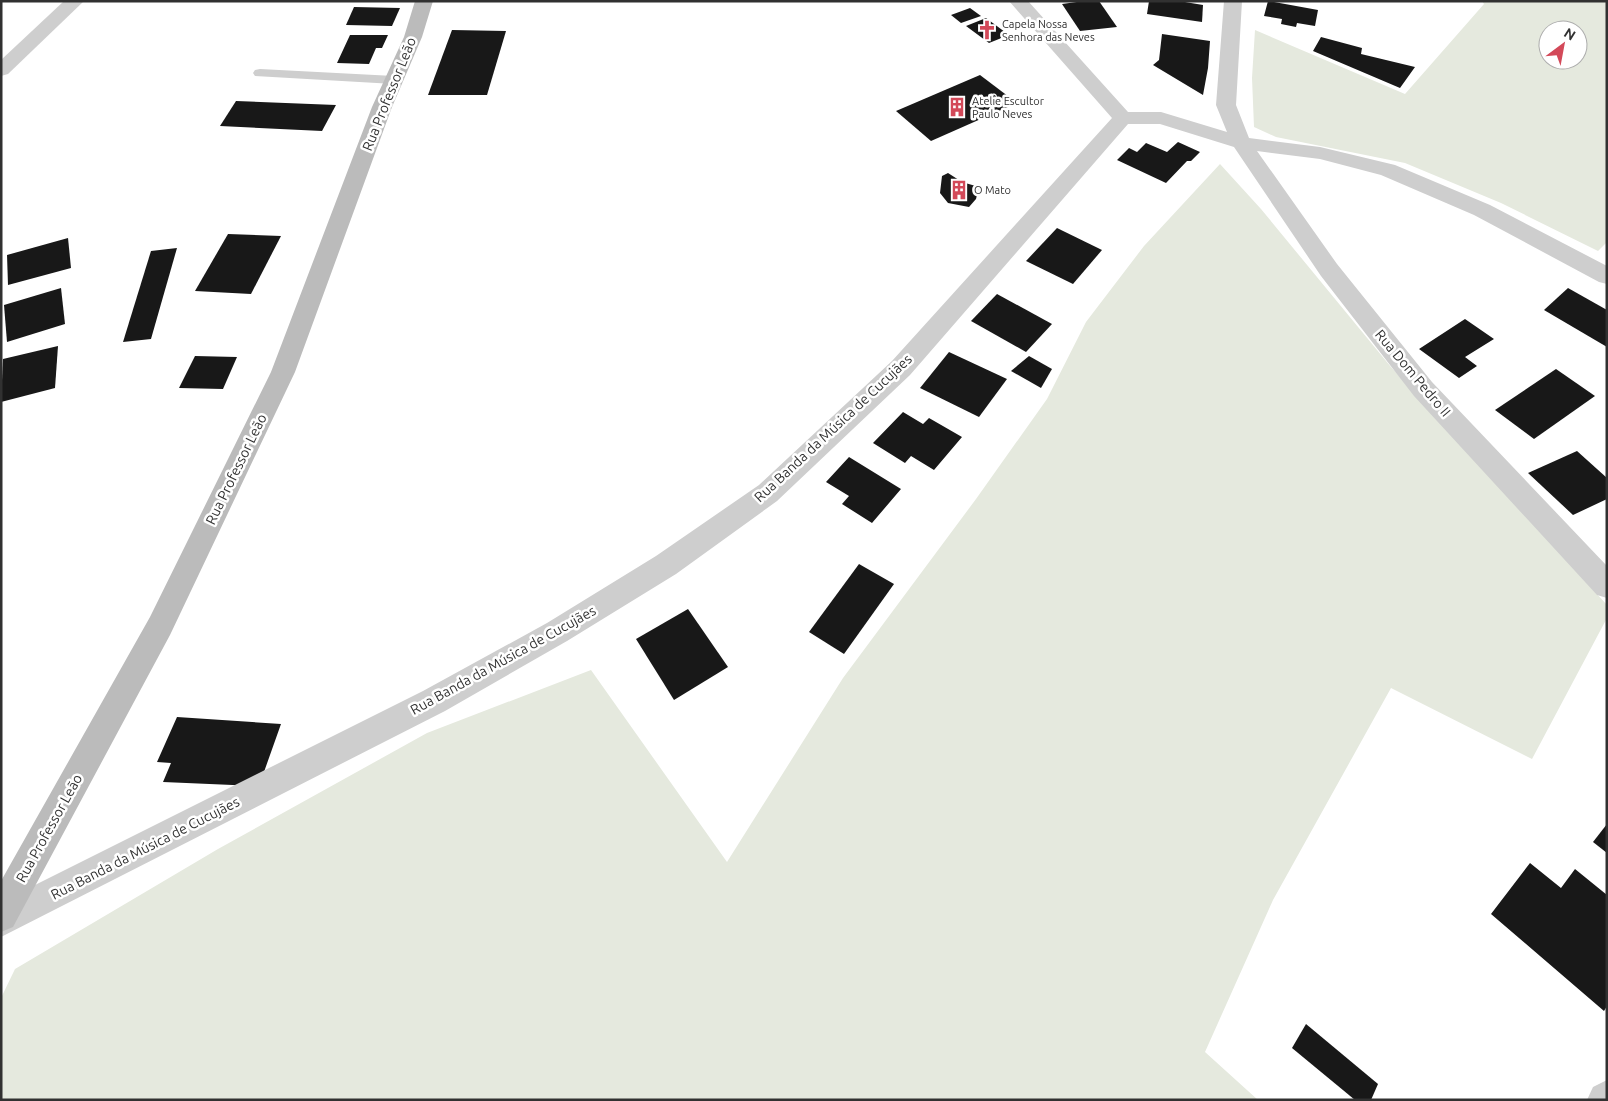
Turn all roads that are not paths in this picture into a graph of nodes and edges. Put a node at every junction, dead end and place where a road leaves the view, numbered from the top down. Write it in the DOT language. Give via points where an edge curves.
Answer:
graph roads {
  1 [pos="75,1"];
  2 [pos="424,1"];
  3 [pos="1018,1"];
  4 [pos="1233,1"];
  5 [pos="1,70"];
  6 [pos="260,73"];
  7 [pos="394,80"];
  8 [pos="1123,118"];
  9 [pos="1241,143"];
  10 [pos="1607,276"];
  11 [pos="1607,586"];
  12 [pos="1,915"];
  13 [pos="1,920"];
  1 -- 5 [label="street"];
  2 -- 7 [label="street, Rua Professor Leão"];
  3 -- 8 [label="street"];
  4 -- 9 [label="street, Rua Dom Pedro II" via="1226,105"];
  6 -- 7 [label="lane"];
  7 -- 12 [label="street, Rua Professor Leão" via="283,372 160,626"];
  8 -- 9 [label="street" via="1161,118"];
  8 -- 13 [label="street, Rua Banda da Música de Cucujães" via="900,368 768,493 674,560 557,632 434,701"];
  9 -- 10 [label="street" via="1320,153 1388,170 1482,210"];
  9 -- 11 [label="street, Rua Dom Pedro II" via="1329,270 1422,389"];
}
